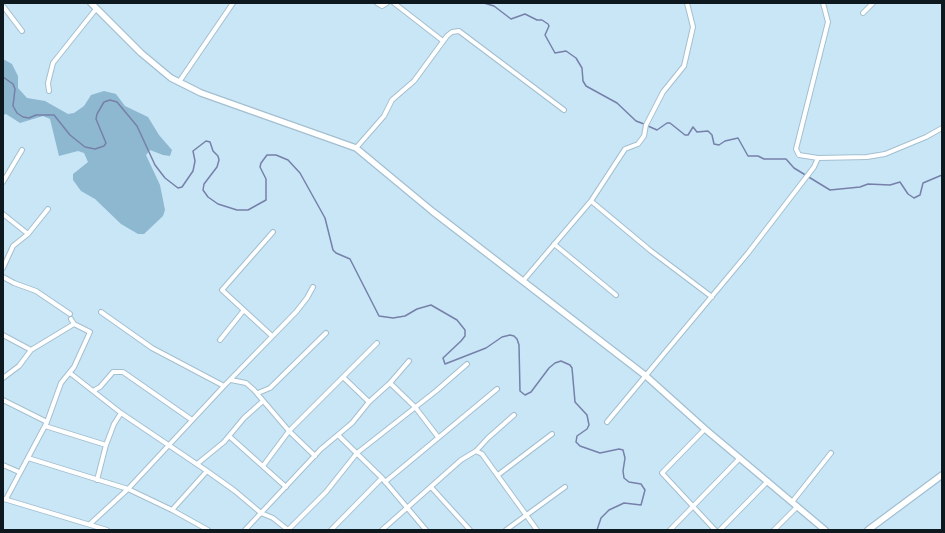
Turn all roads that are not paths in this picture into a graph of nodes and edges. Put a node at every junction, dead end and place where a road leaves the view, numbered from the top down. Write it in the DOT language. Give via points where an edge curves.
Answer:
graph roads {
  1 [pos="233,3"];
  2 [pos="377,3"];
  3 [pos="387,3"];
  4 [pos="394,3"];
  5 [pos="687,3"];
  6 [pos="823,3"];
  7 [pos="873,3"];
  8 [pos="94,5"];
  9 [pos="3,6"];
  10 [pos="863,13"];
  11 [pos="22,31"];
  12 [pos="443,41"];
  13 [pos="179,82"];
  14 [pos="50,91"];
  15 [pos="564,110"];
  16 [pos="942,128"];
  17 [pos="356,148"];
  18 [pos="22,150"];
  19 [pos="818,158"];
  20 [pos="3,182"];
  21 [pos="592,201"];
  22 [pos="48,209"];
  23 [pos="3,214"];
  24 [pos="273,232"];
  25 [pos="28,234"];
  26 [pos="554,244"];
  27 [pos="3,268"];
  28 [pos="3,277"];
  29 [pos="523,281"];
  30 [pos="313,287"];
  31 [pos="616,295"];
  32 [pos="712,297"];
  33 [pos="244,310"];
  34 [pos="101,312"];
  35 [pos="74,324"];
  36 [pos="326,333"];
  37 [pos="3,335"];
  38 [pos="272,336"];
  39 [pos="220,340"];
  40 [pos="377,343"];
  41 [pos="31,350"];
  42 [pos="409,361"];
  43 [pos="467,364"];
  44 [pos="70,373"];
  45 [pos="646,376"];
  46 [pos="343,377"];
  47 [pos="3,378"];
  48 [pos="231,380"];
  49 [pos="390,383"];
  50 [pos="224,386"];
  51 [pos="497,389"];
  52 [pos="93,391"];
  53 [pos="258,393"];
  54 [pos="3,400"];
  55 [pos="263,401"];
  56 [pos="369,402"];
  57 [pos="415,407"];
  58 [pos="121,413"];
  59 [pos="514,415"];
  60 [pos="192,420"];
  61 [pos="607,422"];
  62 [pos="46,424"];
  63 [pos="704,429"];
  64 [pos="288,431"];
  65 [pos="552,434"];
  66 [pos="228,436"];
  67 [pos="338,436"];
  68 [pos="438,437"];
  69 [pos="106,445"];
  70 [pos="168,446"];
  71 [pos="476,451"];
  72 [pos="357,453"];
  73 [pos="831,453"];
  74 [pos="315,456"];
  75 [pos="28,458"];
  76 [pos="740,458"];
  77 [pos="197,464"];
  78 [pos="3,465"];
  79 [pos="263,466"];
  80 [pos="207,471"];
  81 [pos="19,472"];
  82 [pos="498,475"];
  83 [pos="942,475"];
  84 [pos="382,478"];
  85 [pos="97,480"];
  86 [pos="768,481"];
  87 [pos="385,482"];
  88 [pos="431,487"];
  89 [pos="565,487"];
  90 [pos="286,488"];
  91 [pos="128,489"];
  92 [pos="4,499"];
  93 [pos="792,502"];
  94 [pos="406,507"];
  95 [pos="693,507"];
  96 [pos="797,507"];
  97 [pos="172,510"];
  98 [pos="262,513"];
  99 [pos="526,514"];
  100 [pos="90,524"];
  101 [pos="107,530"];
  102 [pos="208,530"];
  103 [pos="245,530"];
  104 [pos="331,530"];
  105 [pos="382,530"];
  106 [pos="426,530"];
  107 [pos="470,530"];
  108 [pos="506,530"];
  109 [pos="537,530"];
  110 [pos="670,530"];
  111 [pos="715,530"];
  112 [pos="720,530"];
  113 [pos="774,530"];
  114 [pos="825,530"];
  115 [pos="868,530"];
  1 -- 13 [label="street"];
  2 -- 3 [label="street" via="382,6"];
  4 -- 12 [label="street"];
  5 -- 21 [label="street" via="693,27 683,69 663,92 646,125 644,136 638,144 624,150"];
  6 -- 19 [label="street" via="828,22 801,134 796,140 799,155"];
  7 -- 10 [label="street"];
  8 -- 13 [label="street" via="141,52"];
  8 -- 14 [label="street" via="53,63 48,83"];
  9 -- 11 [label="street"];
  12 -- 15 [label="street" via="452,32 459,31"];
  12 -- 17 [label="street" via="414,81 394,98 384,116"];
  13 -- 17 [label="street" via="200,93"];
  16 -- 19 [label="street" via="885,154"];
  17 -- 29 [label="street"];
  18 -- 20 [label="street"];
  19 -- 32 [label="street" via="810,175"];
  21 -- 26 [label="street"];
  21 -- 32 [label="street" via="651,251"];
  22 -- 25 [label="street"];
  23 -- 25 [label="street"];
  24 -- 33 [label="street" via="222,290"];
  25 -- 27 [label="street" via="13,246"];
  26 -- 29 [label="street"];
  26 -- 31 [label="street"];
  28 -- 35 [label="street" via="36,291 70,316"];
  29 -- 45 [label="street"];
  30 -- 38 [label="street" via="296,312"];
  32 -- 45 [label="street"];
  33 -- 38 [label="street"];
  33 -- 39 [label="street"];
  34 -- 50 [label="street" via="152,348"];
  35 -- 41 [label="street"];
  35 -- 44 [label="street" via="90,332"];
  36 -- 53 [label="street" via="268,390"];
  37 -- 41 [label="street"];
  38 -- 48 [label="street"];
  40 -- 46 [label="street"];
  41 -- 47 [label="street" via="19,366"];
  42 -- 49 [label="street"];
  43 -- 57 [label="street"];
  44 -- 52 [label="street"];
  44 -- 62 [label="street" via="61,382"];
  45 -- 61 [label="street"];
  45 -- 63 [label="street"];
  46 -- 56 [label="street"];
  46 -- 64 [label="street" via="335,382"];
  48 -- 50 [label="street"];
  48 -- 53 [label="street" via="246,384"];
  49 -- 56 [label="street"];
  49 -- 57 [label="street"];
  50 -- 60 [label="street"];
  51 -- 68 [label="street"];
  52 -- 58 [label="street"];
  52 -- 60 [label="street" via="113,372 124,372"];
  53 -- 55 [label="street"];
  54 -- 62 [label="street"];
  55 -- 64 [label="street"];
  55 -- 66 [label="street"];
  56 -- 67 [label="street"];
  57 -- 68 [label="street"];
  57 -- 72 [label="street"];
  58 -- 69 [label="street"];
  58 -- 70 [label="street"];
  59 -- 71 [label="street"];
  60 -- 70 [label="street"];
  62 -- 69 [label="street"];
  62 -- 75 [label="street"];
  63 -- 76 [label="street"];
  63 -- 95 [label="street" via="662,473"];
  64 -- 74 [label="street"];
  64 -- 79 [label="street"];
  65 -- 82 [label="street"];
  66 -- 77 [label="street"];
  66 -- 79 [label="street"];
  67 -- 72 [label="street"];
  67 -- 74 [label="street"];
  68 -- 87 [label="street"];
  69 -- 85 [label="street"];
  70 -- 77 [label="street"];
  70 -- 91 [label="street"];
  71 -- 82 [label="street" via="482,454"];
  71 -- 88 [label="street" via="461,460"];
  72 -- 84 [label="street"];
  72 -- 98 [label="street" via="326,492 288,530"];
  73 -- 93 [label="street"];
  74 -- 90 [label="street"];
  75 -- 81 [label="street"];
  75 -- 85 [label="street"];
  76 -- 86 [label="street"];
  76 -- 95 [label="street"];
  77 -- 80 [label="street"];
  78 -- 81 [label="street"];
  79 -- 90 [label="street"];
  80 -- 97 [label="street"];
  80 -- 98 [label="street"];
  81 -- 92 [label="street"];
  82 -- 99 [label="street"];
  83 -- 115 [label="street"];
  84 -- 87 [label="street"];
  84 -- 104 [label="street"];
  85 -- 91 [label="street"];
  86 -- 93 [label="street"];
  86 -- 112 [label="street"];
  87 -- 94 [label="street"];
  88 -- 94 [label="street"];
  88 -- 107 [label="street"];
  89 -- 99 [label="street"];
  90 -- 98 [label="street"];
  91 -- 97 [label="street"];
  91 -- 100 [label="street"];
  92 -- 100 [label="street"];
  93 -- 96 [label="street"];
  94 -- 105 [label="street"];
  94 -- 106 [label="street"];
  95 -- 110 [label="street"];
  95 -- 111 [label="street"];
  96 -- 113 [label="street"];
  96 -- 114 [label="street"];
  97 -- 102 [label="street"];
  98 -- 103 [label="street"];
  99 -- 108 [label="street"];
  99 -- 109 [label="street"];
  100 -- 101 [label="street"];
}
